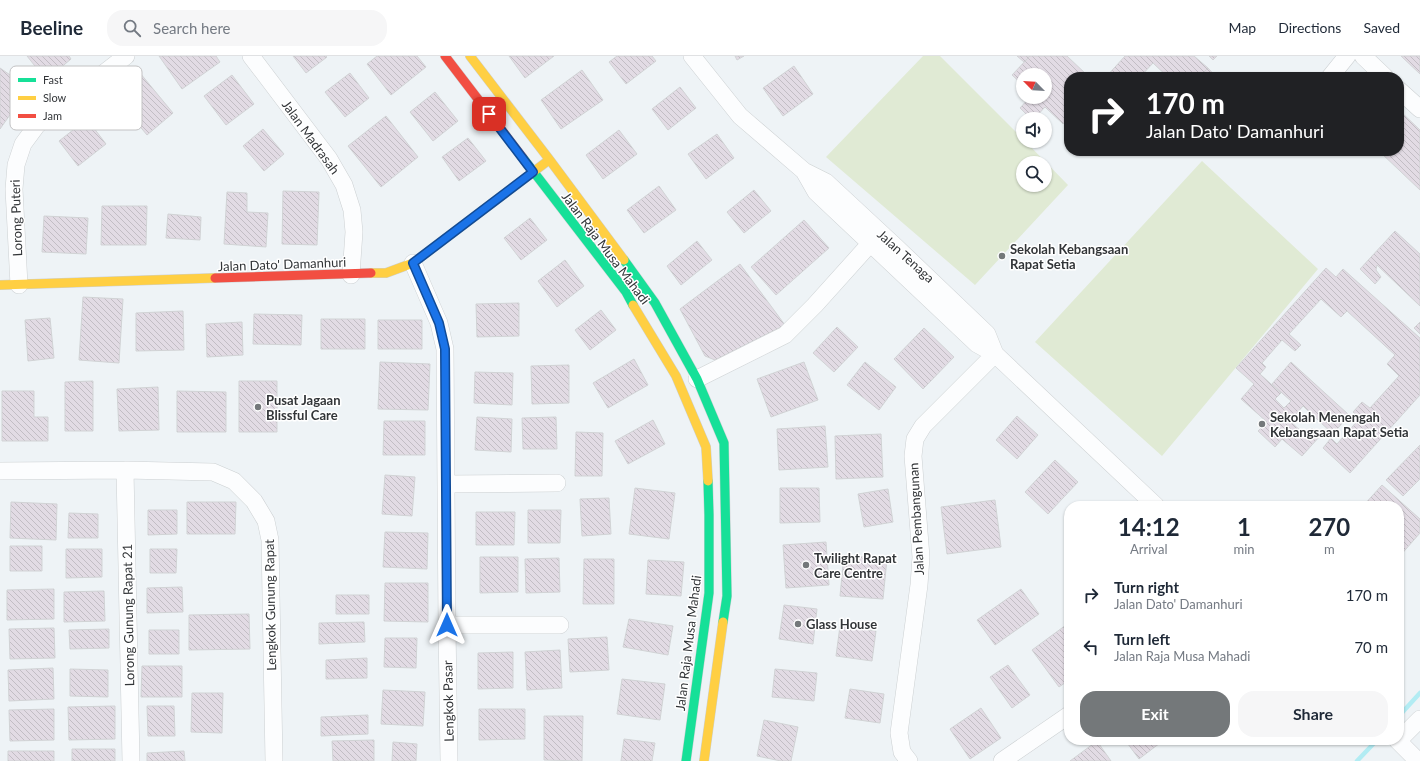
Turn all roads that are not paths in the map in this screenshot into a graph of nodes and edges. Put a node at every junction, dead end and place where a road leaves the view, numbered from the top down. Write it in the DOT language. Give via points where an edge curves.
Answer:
graph roads {
  1 [pos="126,56"];
  2 [pos="251,56"];
  3 [pos="445,56"];
  4 [pos="470,56"];
  5 [pos="692,56"];
  6 [pos="1346,56"];
  7 [pos="1363,56"];
  8 [pos="113,66"];
  9 [pos="1334,72"];
  10 [pos="1380,72"];
  11 [pos="1404,95"];
  12 [pos="1420,109"];
  13 [pos="33,130"];
  14 [pos="549,159"];
  15 [pos="533,172"];
  16 [pos="875,238"];
  17 [pos="413,263"];
  18 [pos="351,275"];
  19 [pos="0,285"];
  20 [pos="19,285"];
  21 [pos="995,354"];
  22 [pos="697,379"];
  23 [pos="125,470"];
  24 [pos="0,471"];
  25 [pos="557,483"];
  26 [pos="447,484"];
  27 [pos="1151,501"];
  28 [pos="447,625"];
  29 [pos="560,625"];
  30 [pos="1064,718"];
  31 [pos="1420,719"];
  32 [pos="1404,735"];
  33 [pos="1402,745"];
  34 [pos="131,761"];
  35 [pos="274,761"];
  36 [pos="449,761"];
  37 [pos="686,761"];
  38 [pos="704,761"];
  39 [pos="909,761"];
  40 [pos="1002,761"];
  41 [pos="1418,761"];
  1 -- 8 [label="street, Lorong Puteri"];
  2 -- 18 [label="street, Jalan Madrasah" via="329,159 344,185 352,210 354,232"];
  3 -- 15 [label="main road, Jalan Raja Musa Mahadi"];
  4 -- 14 [label="main road, Jalan Raja Musa Mahadi"];
  5 -- 16 [label="street, Jalan Tenaga" via="740,116 804,171 826,182 845,210"];
  6 -- 9 [label="street"];
  7 -- 10 [label="street"];
  11 -- 12 [label="street"];
  13 -- 20 [label="street, Lorong Puteri" via="23,144 16,165 14,189"];
  14 -- 15 [label="main road, Jalan Dato' Damanhuri"];
  14 -- 22 [label="main road, Jalan Raja Musa Mahadi" via="655,303"];
  15 -- 17 [label="main road, Jalan Dato' Damanhuri"];
  15 -- 37 [label="main road, Jalan Raja Musa Mahadi" via="626,292 676,376 706,447 709,593"];
  16 -- 21 [label="street, Jalan Tenaga" via="942,300 987,334"];
  16 -- 22 [label="street" via="785,335"];
  17 -- 18 [label="main road, Jalan Dato' Damanhuri" via="386,273"];
  17 -- 26 [label="street, Lengkok Pasar" via="439,323 445,349"];
  18 -- 20 [label="main road, Jalan Dato' Damanhuri"];
  19 -- 20 [label="main road, Jalan Dato' Damanhuri"];
  21 -- 27 [label="street, Jalan Tenaga"];
  21 -- 39 [label="street, Jalan Pembangunan" via="924,426 915,439 912,456 921,557 899,733 902,752"];
  22 -- 38 [label="main road, Jalan Raja Musa Mahadi" via="724,443 727,596"];
  23 -- 24 [label="street, Lengkok Gunung Rapat"];
  23 -- 34 [label="street, Lorong Gunung Rapat 21"];
  23 -- 35 [label="street, Lengkok Gunung Rapat" via="213,472 234,481 254,501 266,521 270,540"];
  25 -- 26 [label="street"];
  26 -- 28 [label="street, Lengkok Pasar"];
  28 -- 29 [label="street"];
  28 -- 36 [label="street, Lengkok Pasar"];
  30 -- 40 [label="street"];
  31 -- 32 [label="street"];
  33 -- 41 [label="street"];
}
